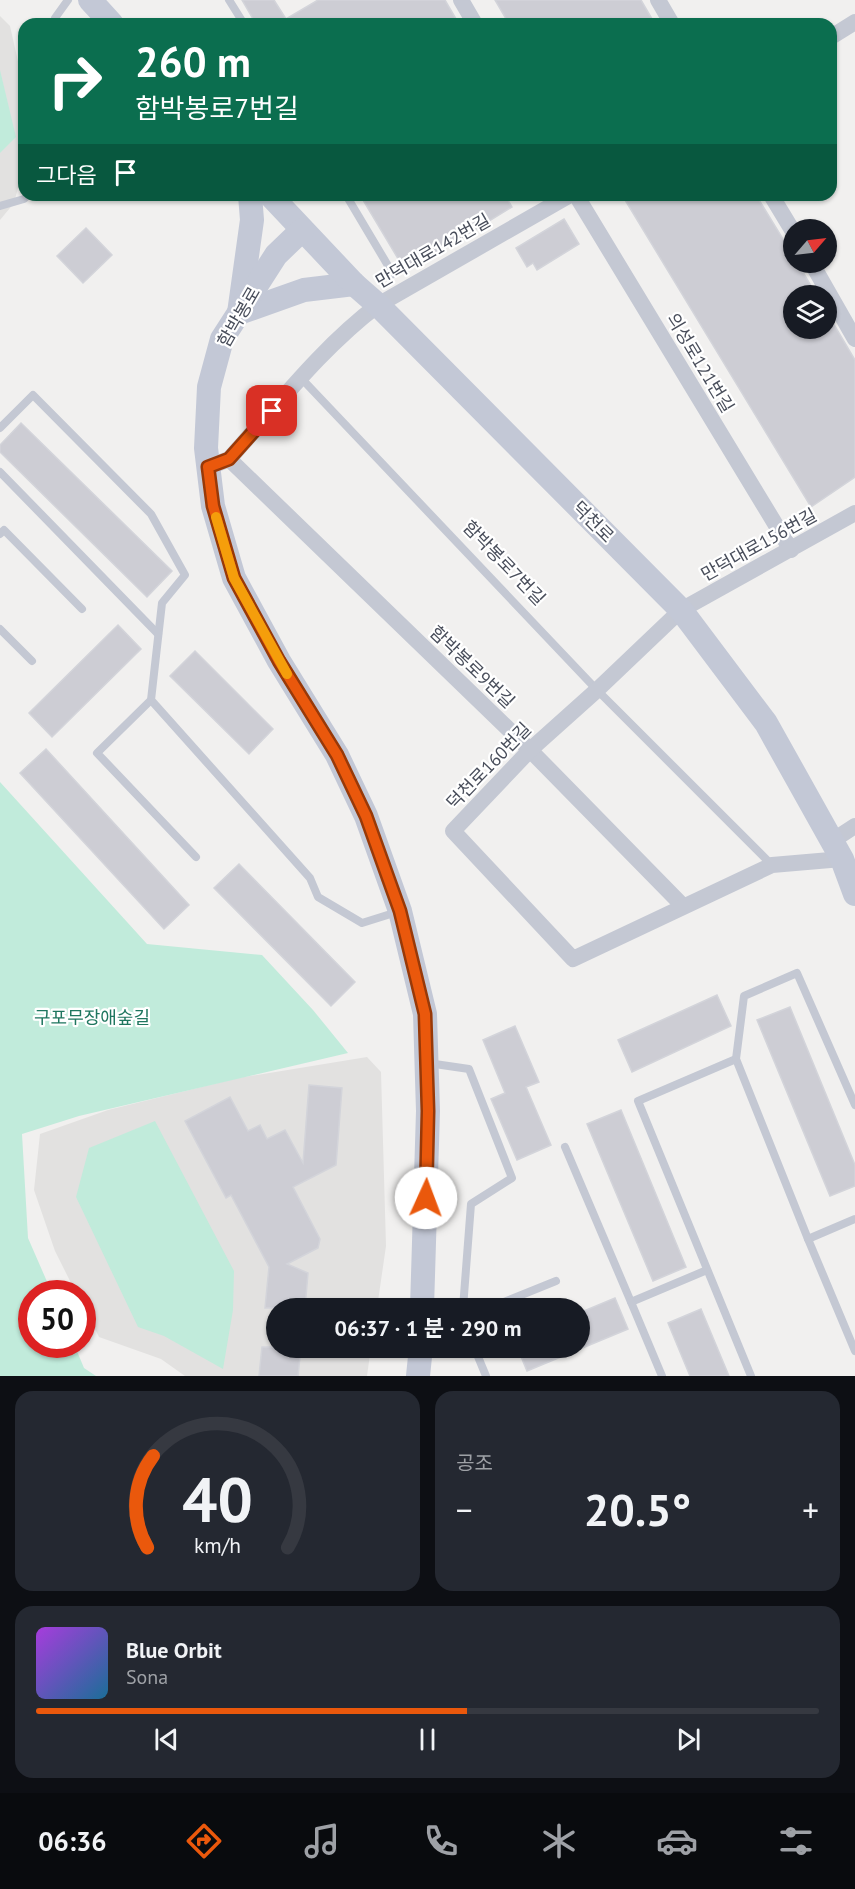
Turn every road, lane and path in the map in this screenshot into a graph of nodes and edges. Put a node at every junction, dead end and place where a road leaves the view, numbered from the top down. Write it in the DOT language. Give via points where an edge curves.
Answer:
graph roads {
  1 [pos="68,0"];
  2 [pos="90,0"];
  3 [pos="229,0"];
  4 [pos="461,0"];
  5 [pos="658,0"];
  6 [pos="55,18"];
  7 [pos="106,18"];
  8 [pos="240,18"];
  9 [pos="472,18"];
  10 [pos="668,18"];
  11 [pos="855,22"];
  12 [pos="837,33"];
  13 [pos="18,200"];
  14 [pos="250,201"];
  15 [pos="275,201"];
  16 [pos="350,201"];
  17 [pos="560,201"];
  18 [pos="580,201"];
  19 [pos="775,201"];
  20 [pos="0,206"];
  21 [pos="786,219"];
  22 [pos="302,230"];
  23 [pos="816,273"];
  24 [pos="393,274"];
  25 [pos="354,284"];
  26 [pos="378,305"];
  27 [pos="239,313"];
  28 [pos="855,339"];
  29 [pos="301,378"];
  30 [pos="0,428"];
  31 [pos="219,463"];
  32 [pos="1,475"];
  33 [pos="855,513"];
  34 [pos="0,534"];
  35 [pos="791,550"];
  36 [pos="82,609"];
  37 [pos="681,610"];
  38 [pos="0,628"];
  39 [pos="158,634"];
  40 [pos="32,660"];
  41 [pos="597,690"];
  42 [pos="151,700"];
  43 [pos="530,750"];
  44 [pos="855,826"];
  45 [pos="837,850"];
  46 [pos="196,857"];
  47 [pos="772,865"];
  48 [pos="855,894"];
  49 [pos="684,906"];
  50 [pos="400,911"];
  51 [pos="736,1059"];
  52 [pos="427,1063"];
  53 [pos="855,1105"];
  54 [pos="565,1146"];
  55 [pos="855,1219"];
  56 [pos="808,1239"];
  57 [pos="707,1270"];
  58 [pos="556,1281"];
  59 [pos="422,1298"];
  60 [pos="465,1298"];
  61 [pos="514,1298"];
  62 [pos="631,1302"];
  63 [pos="855,1351"];
  64 [pos="420,1358"];
  65 [pos="479,1358"];
  66 [pos="418,1376"];
  67 [pos="486,1376"];
  68 [pos="662,1376"];
  69 [pos="751,1376"];
  1 -- 6 [label="lane"];
  2 -- 7 [label="main road"];
  3 -- 8 [label="lane"];
  4 -- 9 [label="street"];
  5 -- 10 [label="street"];
  11 -- 12 [label="street"];
  13 -- 20 [label="lane"];
  14 -- 27 [label="main road" via="252,220"];
  15 -- 22 [label="main road, 덕천로"];
  16 -- 24 [label="lane"];
  17 -- 26 [label="street, 만덕대로142번길"];
  18 -- 35 [label="street, 의성로121번길"];
  19 -- 21 [label="street"];
  22 -- 25 [label="main road, 덕천로"];
  22 -- 27 [label="main road, 함박봉로" via="276,255"];
  23 -- 28 [label="street"];
  25 -- 26 [label="main road, 덕천로"];
  25 -- 27 [label="main road" via="304,290"];
  26 -- 29 [label="street, 만덕대로142번길" via="357,320"];
  26 -- 37 [label="main road, 덕천로"];
  27 -- 31 [label="main road, 함박봉로" via="222,339 209,387 206,448"];
  29 -- 31 [label="street"];
  29 -- 41 [label="lane, 함박봉로7번길"];
  30 -- 39 [label="lane" via="33,395 151,514 185,575 162,603"];
  31 -- 43 [label="street, 함박봉로9번길"];
  31 -- 50 [label="main road, 함박봉로" via="213,506 234,578 337,755 366,816"];
  32 -- 39 [label="lane"];
  33 -- 35 [label="street, 만덕대로156번길"];
  34 -- 36 [label="lane" via="3,530"];
  35 -- 37 [label="street, 만덕대로156번길"];
  37 -- 41 [label="street, 덕천로160번길"];
  37 -- 45 [label="main road, 덕천로" via="766,723"];
  38 -- 40 [label="lane"];
  39 -- 42 [label="lane"];
  41 -- 43 [label="street, 덕천로160번길"];
  41 -- 47 [label="lane, 함박봉로7번길"];
  42 -- 46 [label="lane" via="97,753"];
  42 -- 50 [label="lane" via="310,878 318,897 363,923"];
  43 -- 49 [label="street, 함박봉로9번길"];
  43 -- 49 [label="street, 덕천로160번길" via="453,831 573,958"];
  44 -- 45 [label="street"];
  45 -- 47 [label="street"];
  45 -- 48 [label="main road, 덕천로"];
  47 -- 49 [label="street"];
  50 -- 52 [label="main road, 함박봉로" via="425,1014"];
  51 -- 53 [label="lane" via="744,996 797,973"];
  51 -- 56 [label="lane"];
  51 -- 57 [label="lane" via="638,1101"];
  52 -- 59 [label="main road, 함박봉로"];
  52 -- 60 [label="lane" via="469,1069 512,1178 471,1204"];
  54 -- 62 [label="lane"];
  55 -- 56 [label="lane"];
  56 -- 63 [label="lane"];
  57 -- 62 [label="lane"];
  57 -- 69 [label="lane"];
  58 -- 61 [label="lane"];
  62 -- 68 [label="lane"];
  64 -- 66 [label="main road"];
  65 -- 67 [label="lane"];
}
